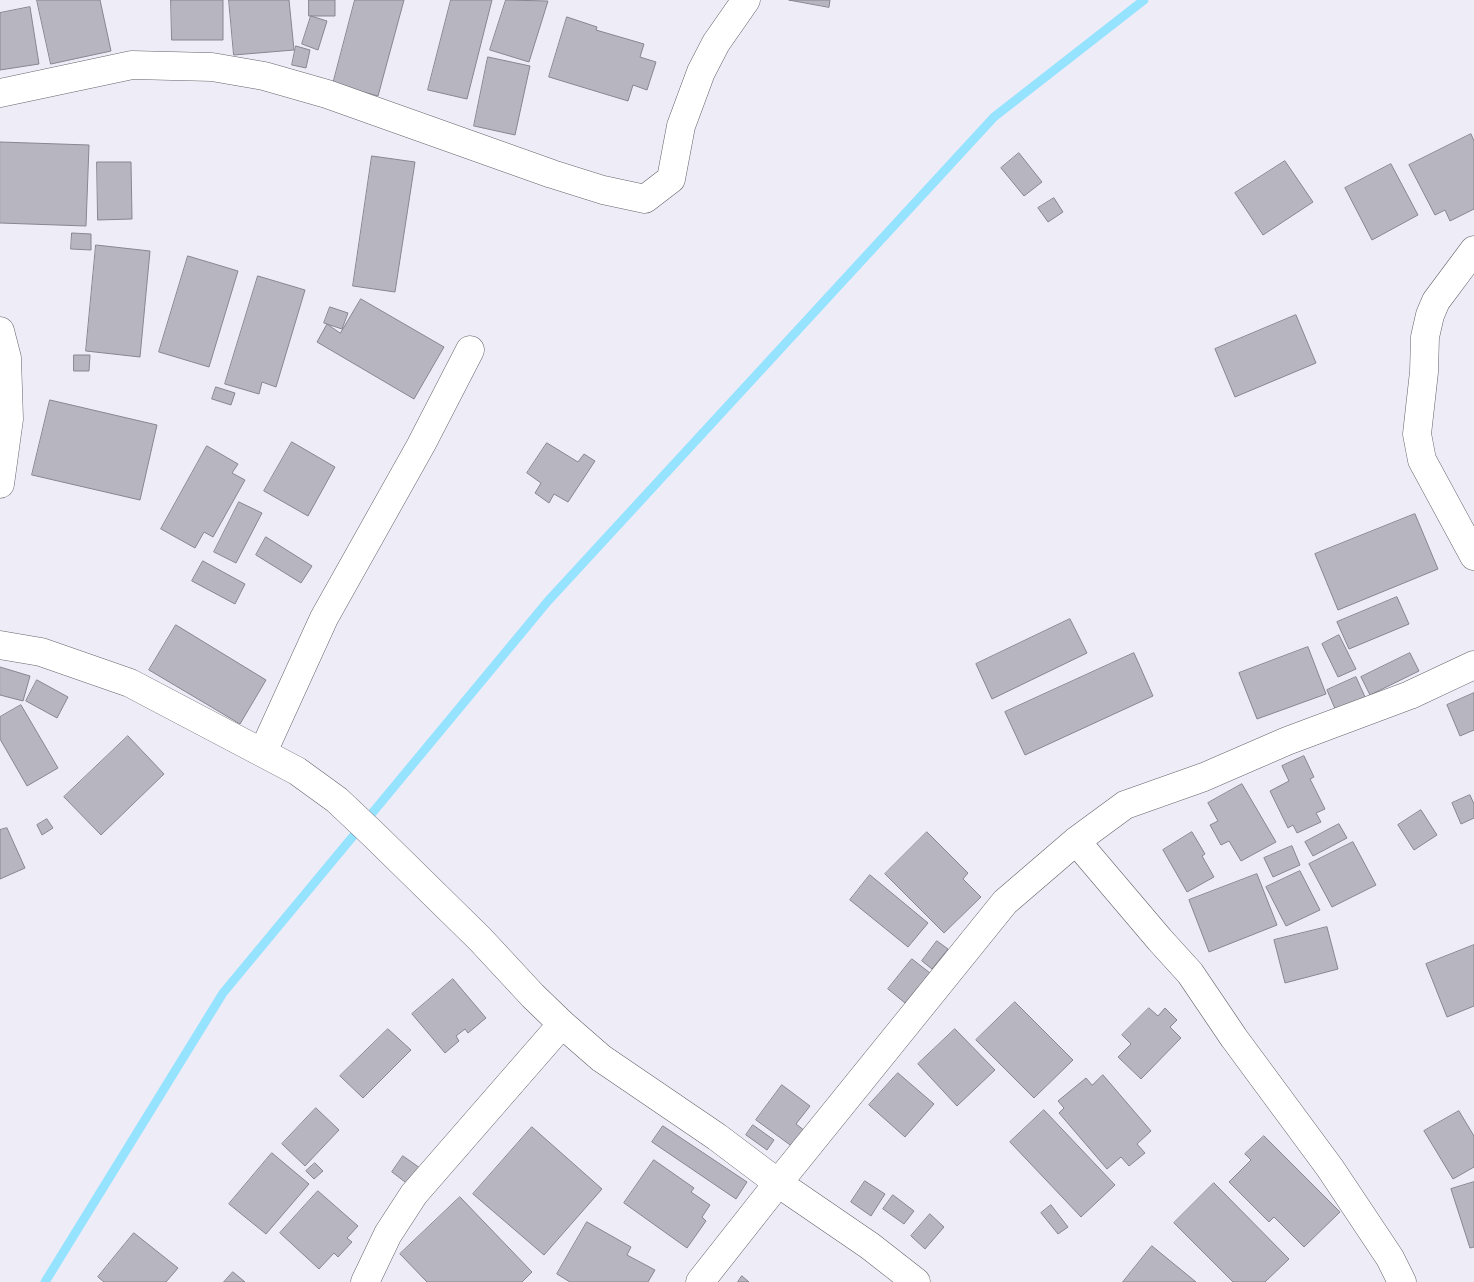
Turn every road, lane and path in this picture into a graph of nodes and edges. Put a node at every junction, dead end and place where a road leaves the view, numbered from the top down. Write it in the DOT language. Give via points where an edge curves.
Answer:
graph roads {
  1 [pos="746,0"];
  2 [pos="0,93"];
  3 [pos="1474,250"];
  4 [pos="0,331"];
  5 [pos="470,350"];
  6 [pos="0,484"];
  7 [pos="1474,556"];
  8 [pos="0,645"];
  9 [pos="1474,665"];
  10 [pos="263,752"];
  11 [pos="1076,840"];
  12 [pos="562,1024"];
  13 [pos="778,1183"];
  14 [pos="366,1282"];
  15 [pos="700,1282"];
  16 [pos="916,1282"];
  17 [pos="1402,1282"];
  1 -- 2 [label="street" via="716,43 701,72 682,126 671,180 645,199 552,174 328,94 264,76 212,67 132,65"];
  3 -- 7 [label="street" via="1436,301 1430,315 1416,434 1422,460"];
  4 -- 6 [label="street" via="7,358 9,419"];
  5 -- 10 [label="street" via="422,445 324,618"];
  8 -- 10 [label="street" via="41,652 130,682"];
  9 -- 11 [label="street" via="1410,695 1125,805"];
  10 -- 12 [label="street" via="297,771 337,800 480,938"];
  11 -- 13 [label="street" via="1006,902"];
  11 -- 17 [label="street" via="1190,973 1330,1168 1390,1258"];
  12 -- 13 [label="street" via="601,1058"];
  12 -- 14 [label="street" via="414,1194 388,1234"];
  13 -- 15 [label="street"];
  13 -- 16 [label="street"];
}
